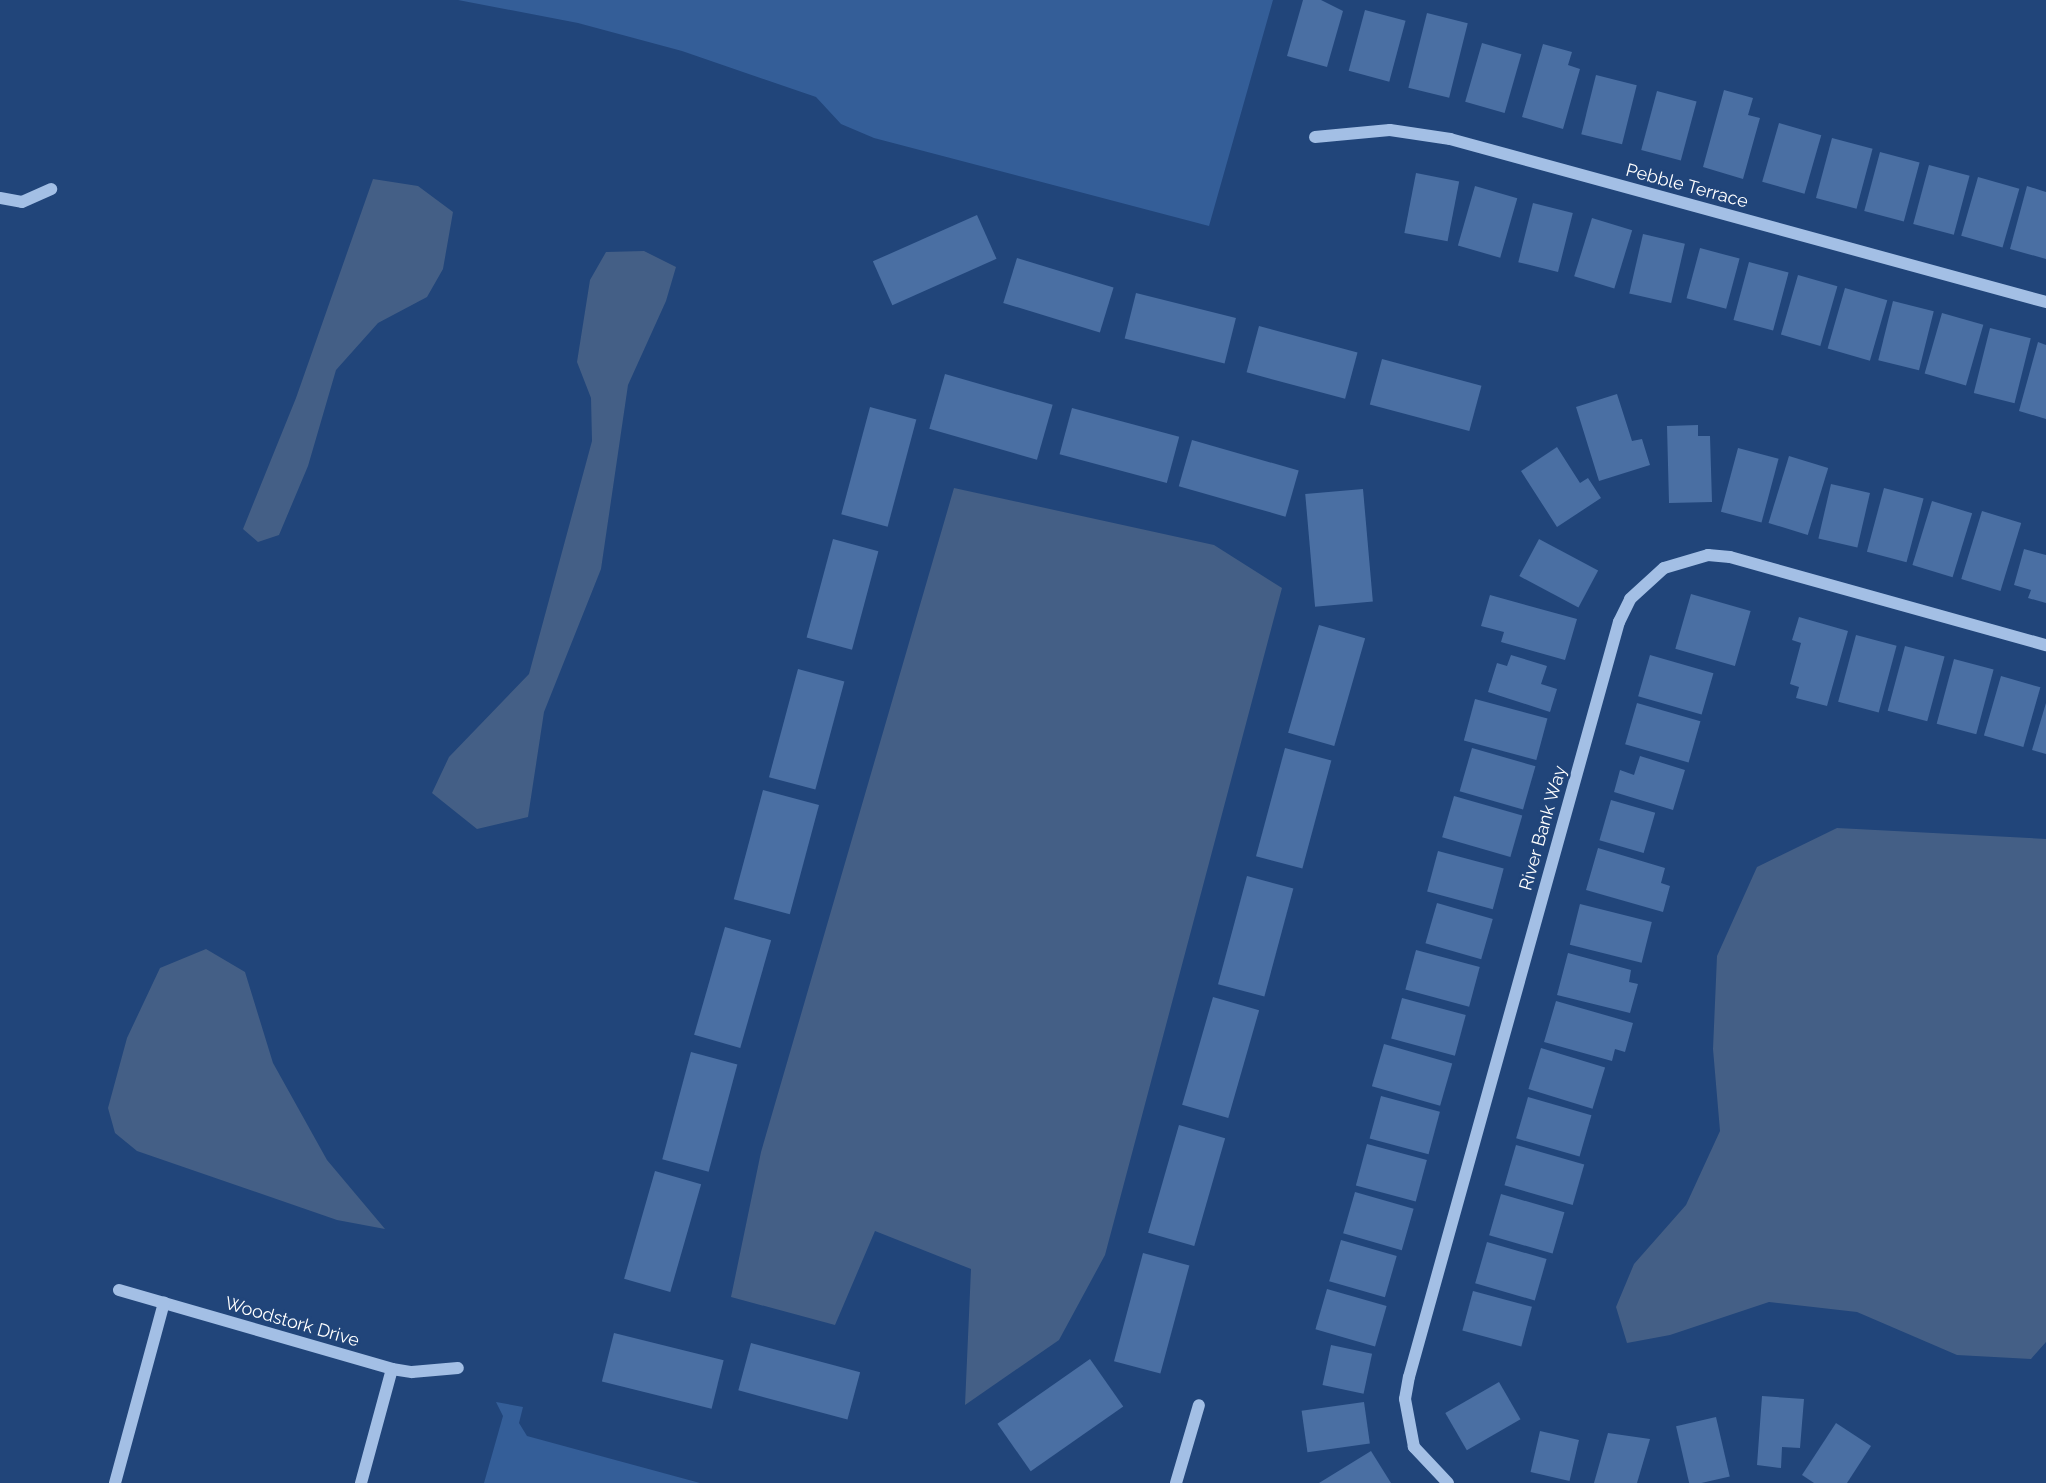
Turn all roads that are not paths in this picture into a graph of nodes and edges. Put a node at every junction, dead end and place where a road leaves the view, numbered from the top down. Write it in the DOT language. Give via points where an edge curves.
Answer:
graph roads {
  1 [pos="1315,137"];
  2 [pos="51,189"];
  3 [pos="0,198"];
  4 [pos="2046,302"];
  5 [pos="2046,645"];
  6 [pos="119,1290"];
  7 [pos="164,1303"];
  8 [pos="458,1368"];
  9 [pos="392,1369"];
  10 [pos="1199,1405"];
  11 [pos="115,1483"];
  12 [pos="361,1483"];
  13 [pos="1177,1483"];
  14 [pos="1448,1483"];
  1 -- 4 [label="street, Pebble Terrace" via="1390,130 1440,137"];
  2 -- 3 [label="street" via="22,202"];
  5 -- 14 [label="street, River Bank Way" via="1730,557 1708,555 1664,568 1630,599 1619,622 1409,1377 1405,1399 1414,1447"];
  6 -- 7 [label="street, Woodstork Drive"];
  7 -- 9 [label="street, Woodstork Drive"];
  7 -- 11 [label="street"];
  8 -- 9 [label="street, Woodstork Drive"];
  9 -- 12 [label="street"];
  10 -- 13 [label="street"];
}
